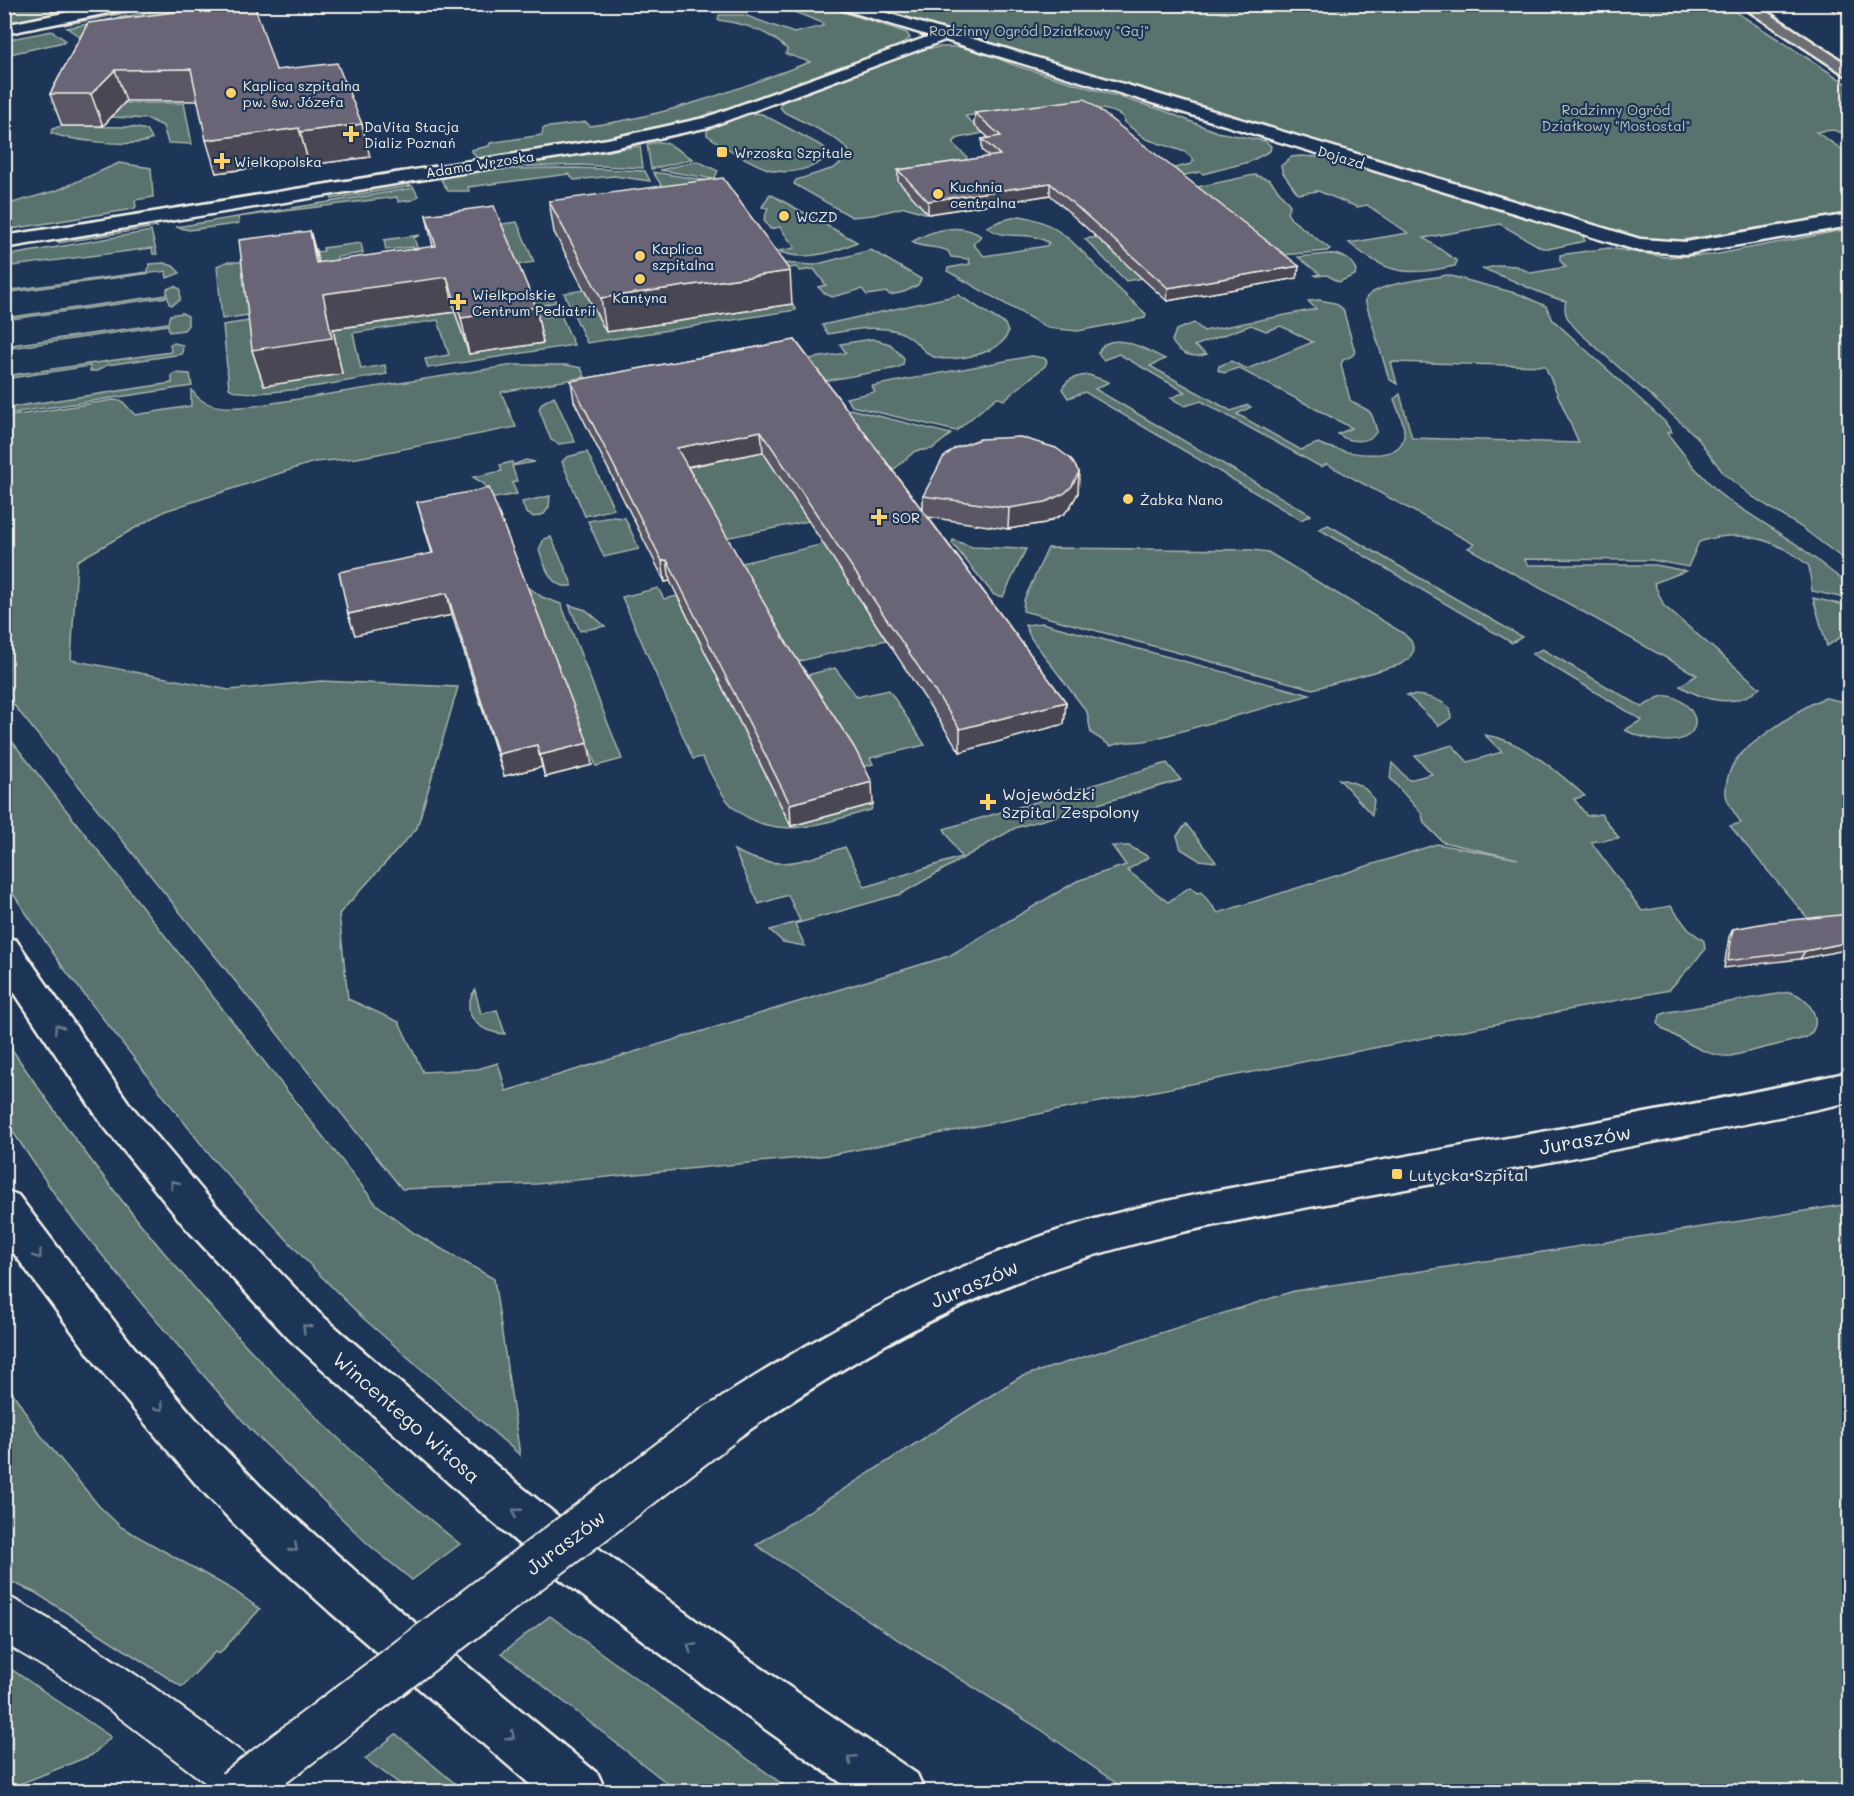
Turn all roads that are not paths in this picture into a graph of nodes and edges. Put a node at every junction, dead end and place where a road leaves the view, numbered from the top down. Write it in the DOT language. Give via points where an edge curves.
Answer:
graph roads {
  1 [pos="133,4"];
  2 [pos="840,4"];
  3 [pos="1745,4"];
  4 [pos="4,30"];
  5 [pos="943,36"];
  6 [pos="1850,73"];
  7 [pos="1850,220"];
  8 [pos="4,242"];
  9 [pos="4,949"];
  10 [pos="1850,1087"];
  11 [pos="4,1207"];
  12 [pos="236,1791"];
  13 [pos="580,1791"];
  14 [pos="899,1791"];
  1 -- 4 [label="street"];
  2 -- 5 [label="street, Dojazd"];
  3 -- 6 [label="main road"];
  5 -- 7 [label="street, Dojazd" via="1639,245 1686,249"];
  5 -- 8 [label="street, Adama Wrzoska" via="684,129"];
  14 -- 9 [label="street, Wincentego Witosa, one-way" via="724,1671 577,1562 304,1326 199,1215 115,1113"];
  10 -- 12 [label="street, Juraszów, bridge" via="1144,1222 1075,1243 962,1286 898,1316 758,1397"];
  11 -- 13 [label="street, one-way" via="109,1348 244,1503 360,1608"];
}
